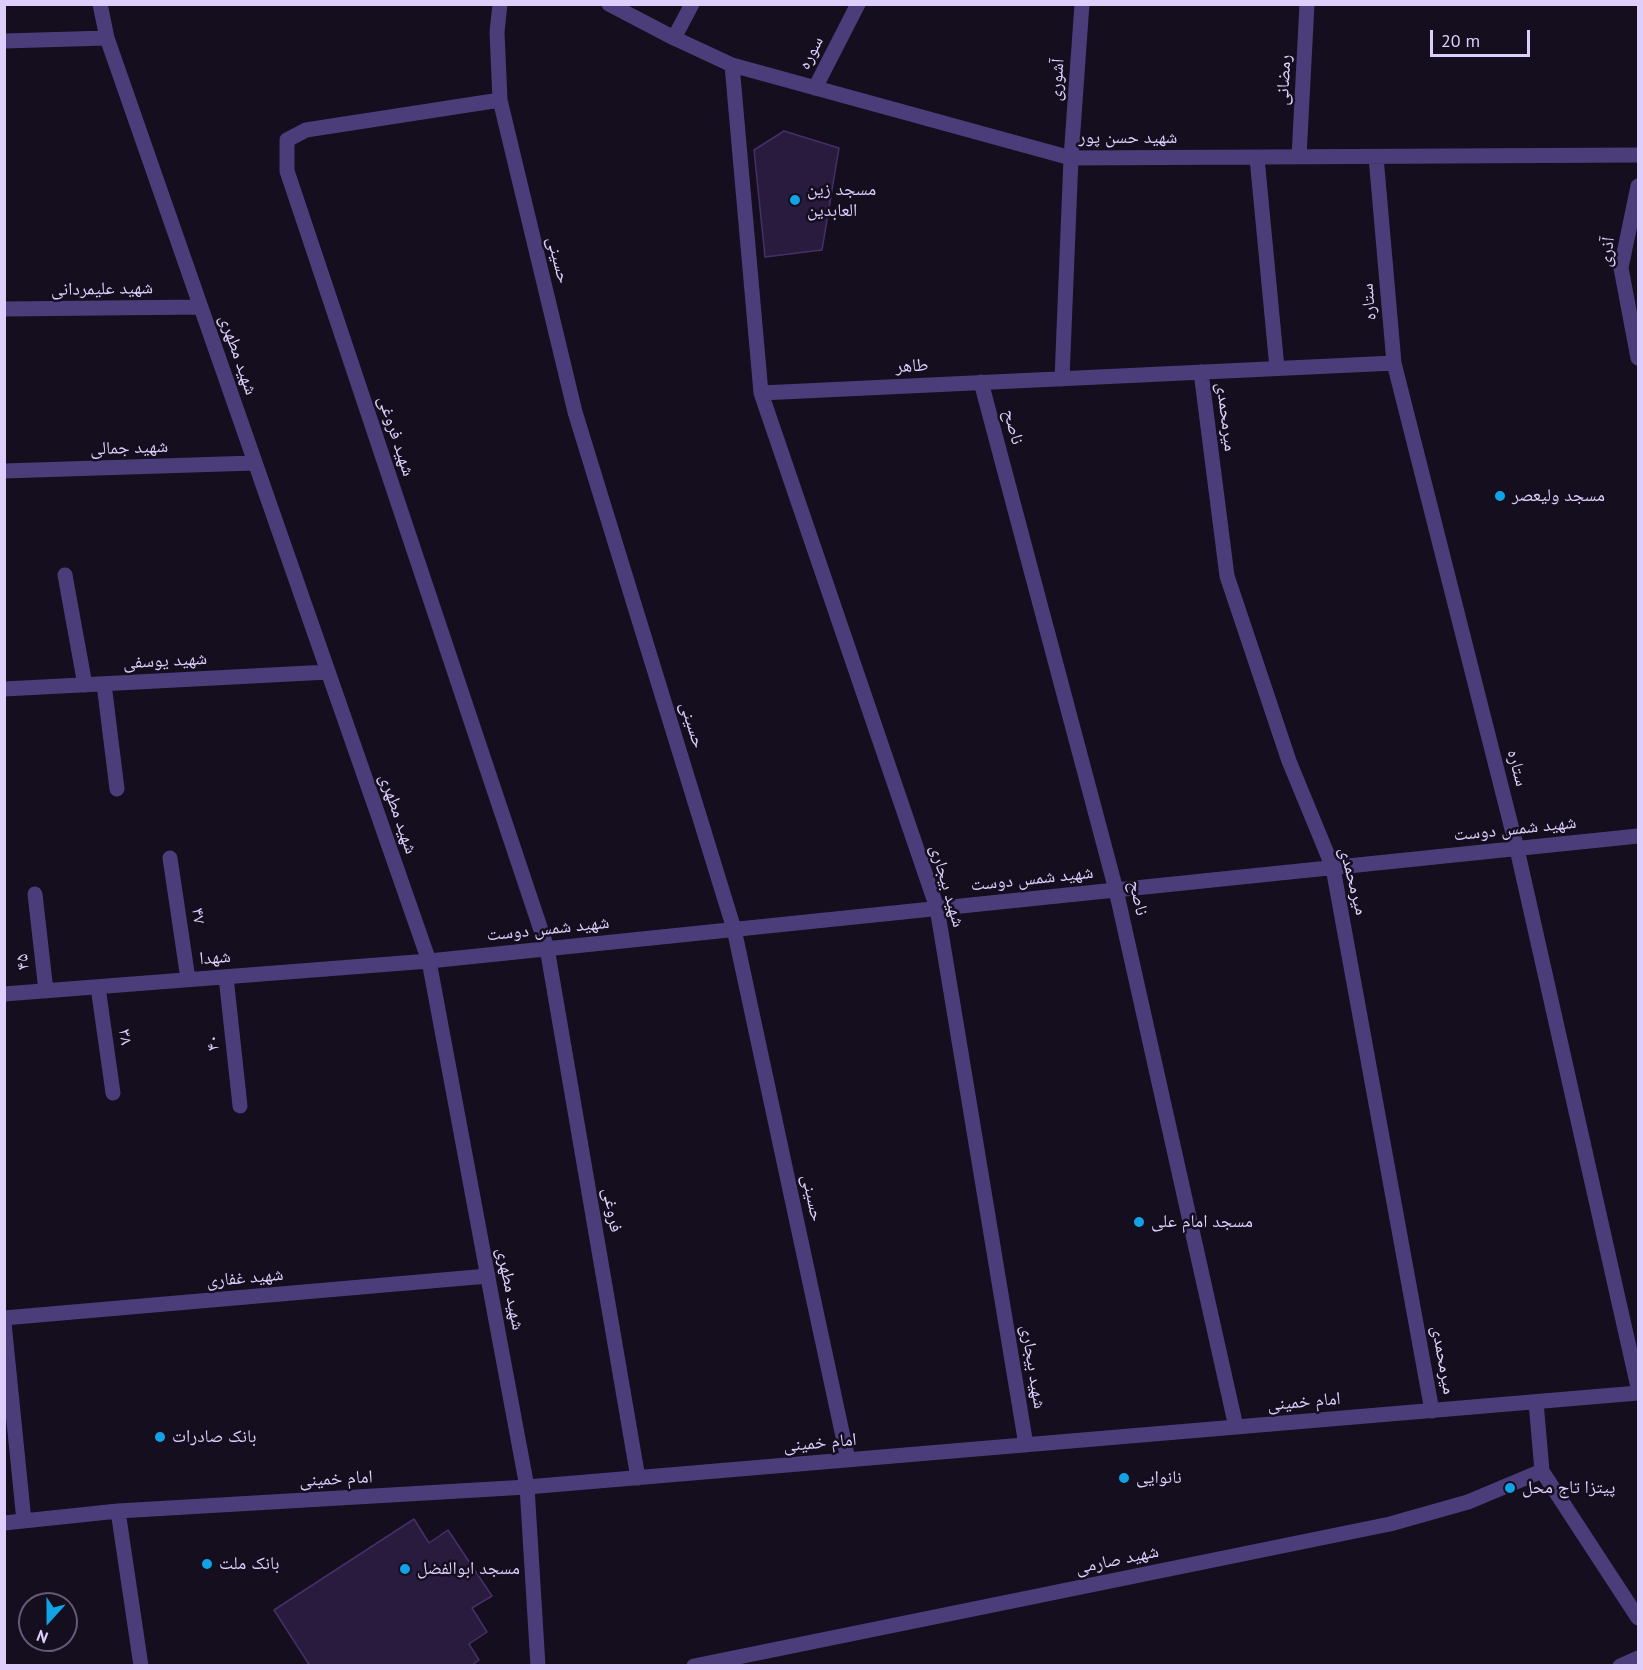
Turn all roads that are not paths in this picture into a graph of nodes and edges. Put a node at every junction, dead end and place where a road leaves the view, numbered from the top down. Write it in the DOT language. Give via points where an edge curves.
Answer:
graph roads {
  1 [pos="100,4"];
  2 [pos="500,4"];
  3 [pos="609,4"];
  4 [pos="693,4"];
  5 [pos="858,4"];
  6 [pos="1082,4"];
  7 [pos="1307,4"];
  8 [pos="107,38"];
  9 [pos="674,38"];
  10 [pos="4,41"];
  11 [pos="732,64"];
  12 [pos="815,87"];
  13 [pos="500,100"];
  14 [pos="1638,155"];
  15 [pos="1299,157"];
  16 [pos="1376,157"];
  17 [pos="1071,158"];
  18 [pos="1257,158"];
  19 [pos="1638,186"];
  20 [pos="201,307"];
  21 [pos="4,309"];
  22 [pos="1638,358"];
  23 [pos="1394,363"];
  24 [pos="1276,368"];
  25 [pos="1201,372"];
  26 [pos="1062,378"];
  27 [pos="981,382"];
  28 [pos="761,393"];
  29 [pos="255,463"];
  30 [pos="4,471"];
  31 [pos="65,575"];
  32 [pos="328,672"];
  33 [pos="104,684"];
  34 [pos="86,685"];
  35 [pos="4,689"];
  36 [pos="117,789"];
  37 [pos="1638,836"];
  38 [pos="1517,849"];
  39 [pos="170,858"];
  40 [pos="1333,868"];
  41 [pos="1116,890"];
  42 [pos="35,894"];
  43 [pos="937,908"];
  44 [pos="734,929"];
  45 [pos="547,948"];
  46 [pos="429,961"];
  47 [pos="226,976"];
  48 [pos="188,979"];
  49 [pos="98,987"];
  50 [pos="46,991"];
  51 [pos="4,994"];
  52 [pos="113,1093"];
  53 [pos="240,1106"];
  54 [pos="488,1276"];
  55 [pos="4,1318"];
  56 [pos="4,1323"];
  57 [pos="1638,1387"];
  58 [pos="1638,1393"];
  59 [pos="1536,1402"];
  60 [pos="1432,1411"];
  61 [pos="1236,1427"];
  62 [pos="1026,1445"];
  63 [pos="848,1460"];
  64 [pos="1542,1471"];
  65 [pos="638,1478"];
  66 [pos="527,1487"];
  67 [pos="118,1511"];
  68 [pos="24,1521"];
  69 [pos="4,1523"];
  70 [pos="1638,1618"];
  71 [pos="1638,1658"];
  72 [pos="141,1665"];
  73 [pos="538,1665"];
  74 [pos="694,1665"];
  75 [pos="1620,1665"];
  1 -- 8 [label="street, شهید مطهری"];
  2 -- 13 [label="street, حسینی"];
  3 -- 9 [label="street, شهید حسن پور"];
  4 -- 9 [label="street"];
  5 -- 12 [label="street, سوره"];
  6 -- 17 [label="street, آشوری"];
  7 -- 15 [label="street, رمضانی"];
  8 -- 10 [label="street"];
  8 -- 20 [label="street, شهید مطهری"];
  9 -- 11 [label="street, شهید حسن پور"];
  11 -- 12 [label="street, شهید حسن پور"];
  11 -- 28 [label="street"];
  12 -- 17 [label="street, شهید حسن پور"];
  13 -- 44 [label="street, حسینی" via="575,412"];
  13 -- 45 [label="street, شهید فروغی" via="306,130 287,140 287,171"];
  14 -- 16 [label="street, شهید حسن پور"];
  15 -- 16 [label="street, شهید حسن پور"];
  15 -- 18 [label="street, شهید حسن پور"];
  16 -- 23 [label="street, ستاره"];
  17 -- 18 [label="street, شهید حسن پور"];
  17 -- 26 [label="street, آشوری"];
  18 -- 24 [label="street"];
  19 -- 22 [label="street, آذری" via="1621,268"];
  20 -- 21 [label="street, شهید علیمردانی"];
  20 -- 29 [label="street, شهید مطهری"];
  23 -- 24 [label="street, طاهر"];
  23 -- 38 [label="street, ستاره"];
  24 -- 25 [label="street, طاهر"];
  25 -- 26 [label="street, طاهر"];
  25 -- 40 [label="street, میرمحمدی" via="1227,576 1289,761"];
  26 -- 27 [label="street, طاهر"];
  27 -- 28 [label="street, طاهر"];
  27 -- 41 [label="street, ناصح"];
  28 -- 43 [label="street, شهید بیجاری"];
  29 -- 30 [label="street, شهید جمالی"];
  29 -- 32 [label="street, شهید مطهری"];
  31 -- 34 [label="street"];
  32 -- 33 [label="street, شهید یوسفی"];
  32 -- 46 [label="street, شهید مطهری"];
  33 -- 34 [label="street, شهید یوسفی"];
  33 -- 36 [label="street"];
  34 -- 35 [label="street, شهید یوسفی"];
  37 -- 38 [label="street, شهید شمس دوست"];
  38 -- 40 [label="street, شهید شمس دوست"];
  38 -- 57 [label="street, ستاره"];
  39 -- 48 [label="street, ۴۷"];
  40 -- 41 [label="street, شهید شمس دوست"];
  40 -- 60 [label="street, میرمحمدی"];
  41 -- 43 [label="street, شهید شمس دوست"];
  41 -- 61 [label="street, ناصح"];
  42 -- 50 [label="street, ۴۵"];
  43 -- 44 [label="street, شهید شمس دوست"];
  43 -- 62 [label="street, شهید بیجاری"];
  44 -- 45 [label="street, شهید شمس دوست"];
  44 -- 63 [label="street, حسینی"];
  45 -- 46 [label="street, شهید شمس دوست"];
  45 -- 65 [label="street, فروغی"];
  46 -- 47 [label="street, شهدا"];
  46 -- 54 [label="street, شهید مطهری"];
  47 -- 48 [label="street, شهدا"];
  47 -- 53 [label="street, ۴۰"];
  48 -- 49 [label="street, شهدا"];
  49 -- 50 [label="street, شهدا"];
  49 -- 52 [label="street, ۳۸"];
  50 -- 51 [label="street, شهدا"];
  54 -- 55 [label="street, شهید غفاری"];
  54 -- 66 [label="street, شهید مطهری"];
  56 -- 68 [label="street"];
  58 -- 59 [label="street, امام خمینی"];
  59 -- 60 [label="street, امام خمینی"];
  59 -- 64 [label="street"];
  60 -- 61 [label="street, امام خمینی"];
  61 -- 62 [label="street, امام خمینی"];
  62 -- 63 [label="street, امام خمینی"];
  63 -- 65 [label="street, امام خمینی"];
  64 -- 70 [label="street"];
  64 -- 74 [label="street, شهید صارمی" via="1468,1502 1390,1524"];
  65 -- 66 [label="street, امام خمینی"];
  66 -- 67 [label="street, امام خمینی"];
  66 -- 73 [label="street, شهید مطهری"];
  67 -- 68 [label="street, امام خمینی"];
  67 -- 72 [label="street"];
  68 -- 69 [label="street, امام خمینی"];
  71 -- 75 [label="street"];
}
